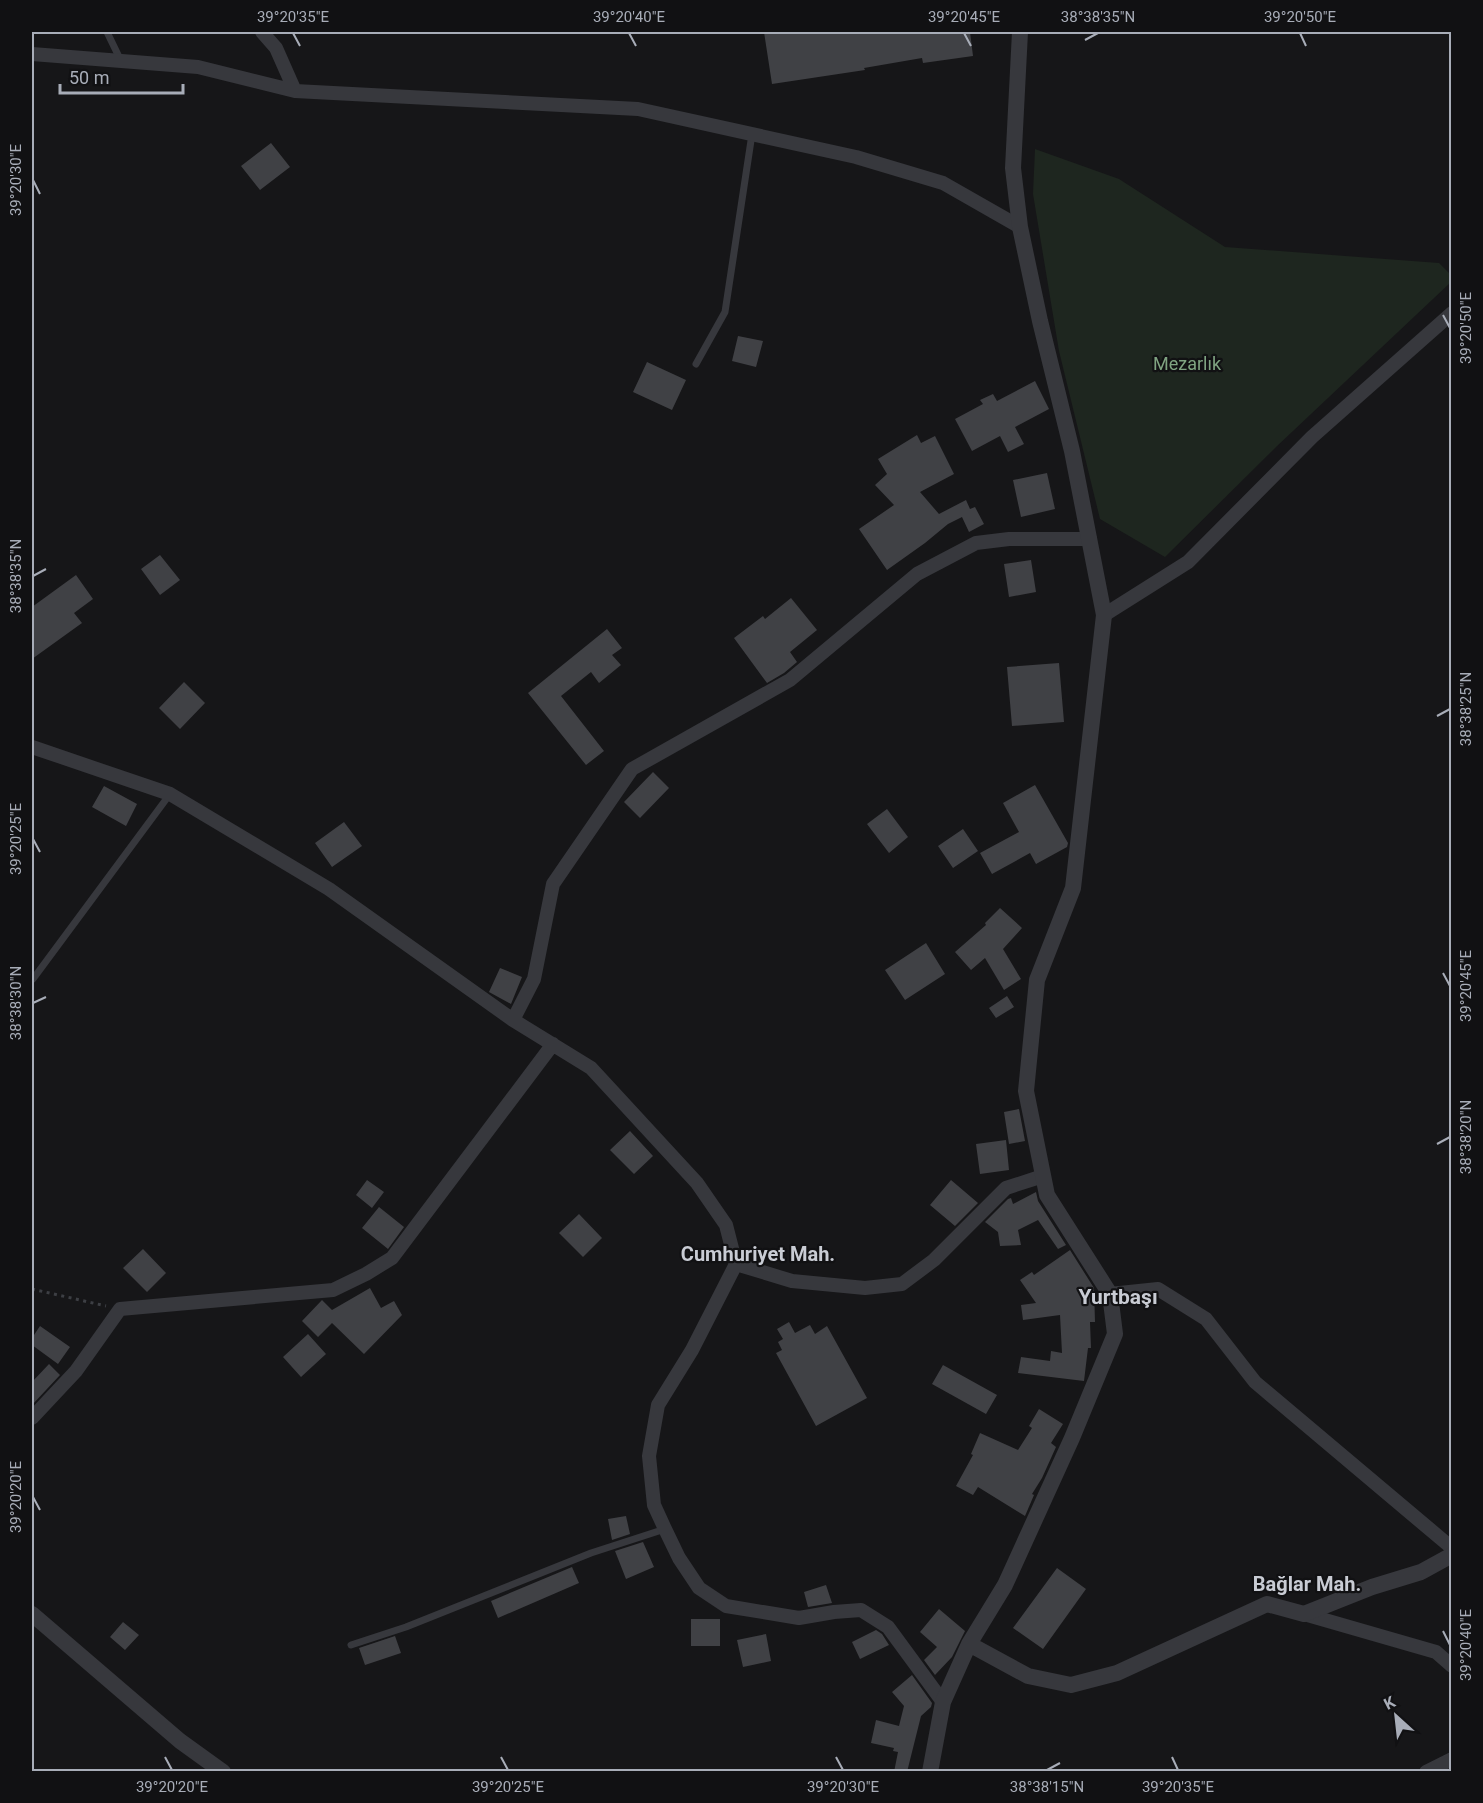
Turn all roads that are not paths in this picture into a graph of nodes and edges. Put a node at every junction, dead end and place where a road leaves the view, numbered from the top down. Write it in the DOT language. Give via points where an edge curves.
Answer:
graph roads {
  1 [pos="107,32"];
  2 [pos="262,32"];
  3 [pos="1020,32"];
  4 [pos="32,54"];
  5 [pos="121,61"];
  6 [pos="295,91"];
  7 [pos="752,135"];
  8 [pos="1020,227"];
  9 [pos="1452,313"];
  10 [pos="696,364"];
  11 [pos="1089,539"];
  12 [pos="1104,615"];
  13 [pos="32,747"];
  14 [pos="170,794"];
  15 [pos="33,979"];
  16 [pos="513,1020"];
  17 [pos="553,1044"];
  18 [pos="1043,1176"];
  19 [pos="736,1264"];
  20 [pos="1110,1294"];
  21 [pos="32,1418"];
  22 [pos="665,1529"];
  23 [pos="1452,1548"];
  24 [pos="1452,1555"];
  25 [pos="32,1614"];
  26 [pos="1304,1614"];
  27 [pos="969,1644"];
  28 [pos="351,1645"];
  29 [pos="1452,1666"];
  30 [pos="943,1702"];
  31 [pos="1452,1759"];
  32 [pos="223,1772"];
  33 [pos="930,1772"];
  34 [pos="1426,1772"];
  1 -- 5 [label="lane"];
  2 -- 6 [label="street" via="276,48"];
  3 -- 8 [label="street" via="1013,168"];
  4 -- 5 [label="street"];
  5 -- 6 [label="street" via="198,67"];
  6 -- 7 [label="street" via="638,109"];
  7 -- 8 [label="street" via="856,157 943,183"];
  7 -- 10 [label="lane" via="725,312"];
  8 -- 11 [label="street"];
  9 -- 12 [label="street" via="1312,437 1188,562"];
  11 -- 12 [label="street"];
  11 -- 16 [label="street" via="976,543 917,574 790,680 632,769 553,884 534,979"];
  12 -- 18 [label="street" via="1073,888 1037,980 1026,1091"];
  13 -- 14 [label="street"];
  14 -- 15 [label="lane"];
  14 -- 16 [label="street" via="329,889"];
  16 -- 17 [label="street"];
  17 -- 19 [label="street" via="591,1068 697,1183 726,1225"];
  17 -- 21 [label="street" via="392,1258 333,1290 120,1309 76,1371"];
  18 -- 19 [label="street" via="1006,1188 934,1260 902,1284 865,1288 792,1281"];
  18 -- 20 [label="street" via="1047,1195"];
  19 -- 22 [label="street" via="692,1350 658,1405 649,1456 654,1505"];
  20 -- 23 [label="street" via="1158,1289 1206,1319 1255,1382"];
  20 -- 27 [label="street" via="1115,1334 1005,1585"];
  22 -- 28 [label="lane" via="591,1553"];
  22 -- 30 [label="street" via="699,1588 726,1606 799,1618 861,1610 888,1627"];
  24 -- 26 [label="street" via="1421,1572"];
  25 -- 32 [label="street" via="180,1741"];
  26 -- 27 [label="street" via="1267,1604 1117,1673 1071,1684 1028,1676"];
  26 -- 29 [label="street" via="1436,1652"];
  27 -- 30 [label="street"];
  30 -- 33 [label="street"];
  31 -- 34 [label="street"];
}
